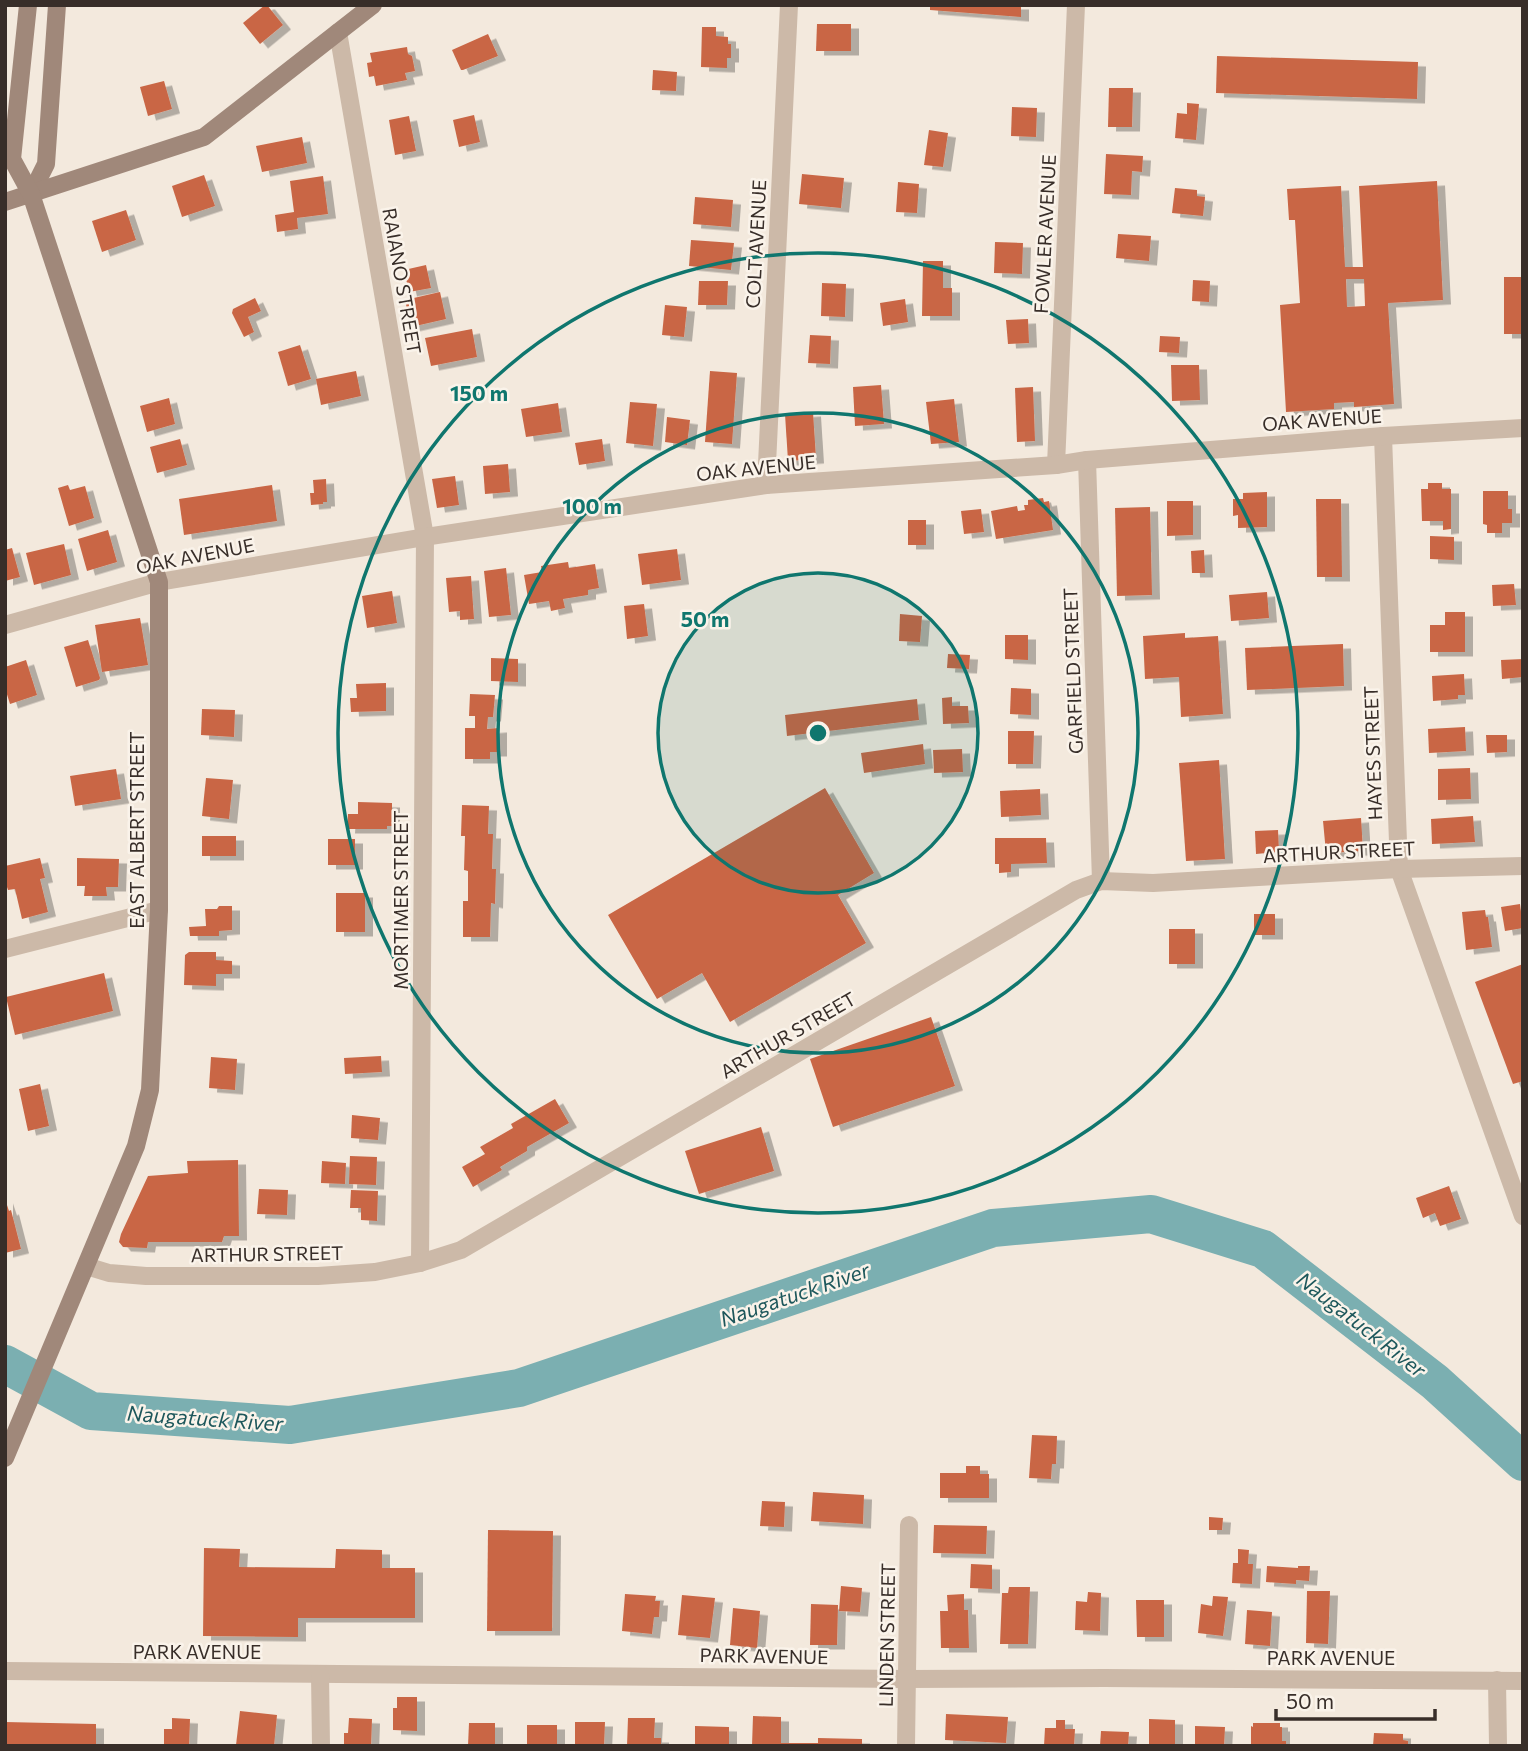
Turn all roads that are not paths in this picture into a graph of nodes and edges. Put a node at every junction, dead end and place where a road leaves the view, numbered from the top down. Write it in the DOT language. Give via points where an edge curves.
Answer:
graph roads {
  1 [pos="28,5"];
  2 [pos="57,5"];
  3 [pos="373,5"];
  4 [pos="789,5"];
  5 [pos="1076,5"];
  6 [pos="338,32"];
  7 [pos="32,194"];
  8 [pos="5,202"];
  9 [pos="1523,428"];
  10 [pos="1383,436"];
  11 [pos="1087,460"];
  12 [pos="1056,465"];
  13 [pos="766,485"];
  14 [pos="425,537"];
  15 [pos="159,582"];
  16 [pos="5,625"];
  17 [pos="1523,866"];
  18 [pos="1399,869"];
  19 [pos="1101,881"];
  20 [pos="159,910"];
  21 [pos="5,949"];
  22 [pos="1523,1216"];
  23 [pos="420,1263"];
  24 [pos="86,1266"];
  25 [pos="5,1458"];
  26 [pos="909,1525"];
  27 [pos="5,1671"];
  28 [pos="320,1674"];
  29 [pos="906,1679"];
  30 [pos="1497,1680"];
  31 [pos="1523,1681"];
  32 [pos="321,1746"];
  33 [pos="906,1746"];
  34 [pos="1498,1746"];
  1 -- 7 [label="main road, EAST ALBERT STREET" via="12,159"];
  2 -- 7 [label="main road" via="46,164"];
  3 -- 6 [label="main road"];
  4 -- 13 [label="street, COLT AVENUE"];
  5 -- 12 [label="street, FOWLER AVENUE"];
  6 -- 7 [label="main road" via="204,137"];
  6 -- 14 [label="street, RAIANO STREET"];
  7 -- 8 [label="main road"];
  7 -- 15 [label="main road, EAST ALBERT STREET"];
  9 -- 10 [label="street, OAK AVENUE"];
  10 -- 11 [label="street, OAK AVENUE"];
  10 -- 18 [label="street, HAYES STREET"];
  11 -- 12 [label="street, OAK AVENUE"];
  11 -- 19 [label="street, GARFIELD STREET"];
  12 -- 13 [label="street, OAK AVENUE"];
  13 -- 14 [label="street, OAK AVENUE"];
  14 -- 15 [label="street, OAK AVENUE"];
  14 -- 23 [label="street, MORTIMER STREET"];
  15 -- 16 [label="street, OAK AVENUE"];
  15 -- 20 [label="main road, EAST ALBERT STREET"];
  17 -- 18 [label="street, ARTHUR STREET"];
  18 -- 19 [label="street, ARTHUR STREET" via="1153,883"];
  18 -- 22 [label="street, HAYES STREET"];
  19 -- 23 [label="street, ARTHUR STREET" via="1076,890 461,1250"];
  20 -- 21 [label="street"];
  20 -- 24 [label="main road, EAST ALBERT STREET" via="150,1090 136,1146"];
  23 -- 24 [label="street, ARTHUR STREET" via="318,1276 146,1276"];
  24 -- 25 [label="main road, EAST ALBERT STREET"];
  26 -- 29 [label="street, LINDEN STREET"];
  27 -- 28 [label="street, PARK AVENUE"];
  28 -- 29 [label="street, PARK AVENUE"];
  28 -- 32 [label="street"];
  29 -- 30 [label="street, PARK AVENUE"];
  29 -- 33 [label="street, LINDEN STREET"];
  30 -- 31 [label="street, PARK AVENUE"];
  30 -- 34 [label="street"];
}
